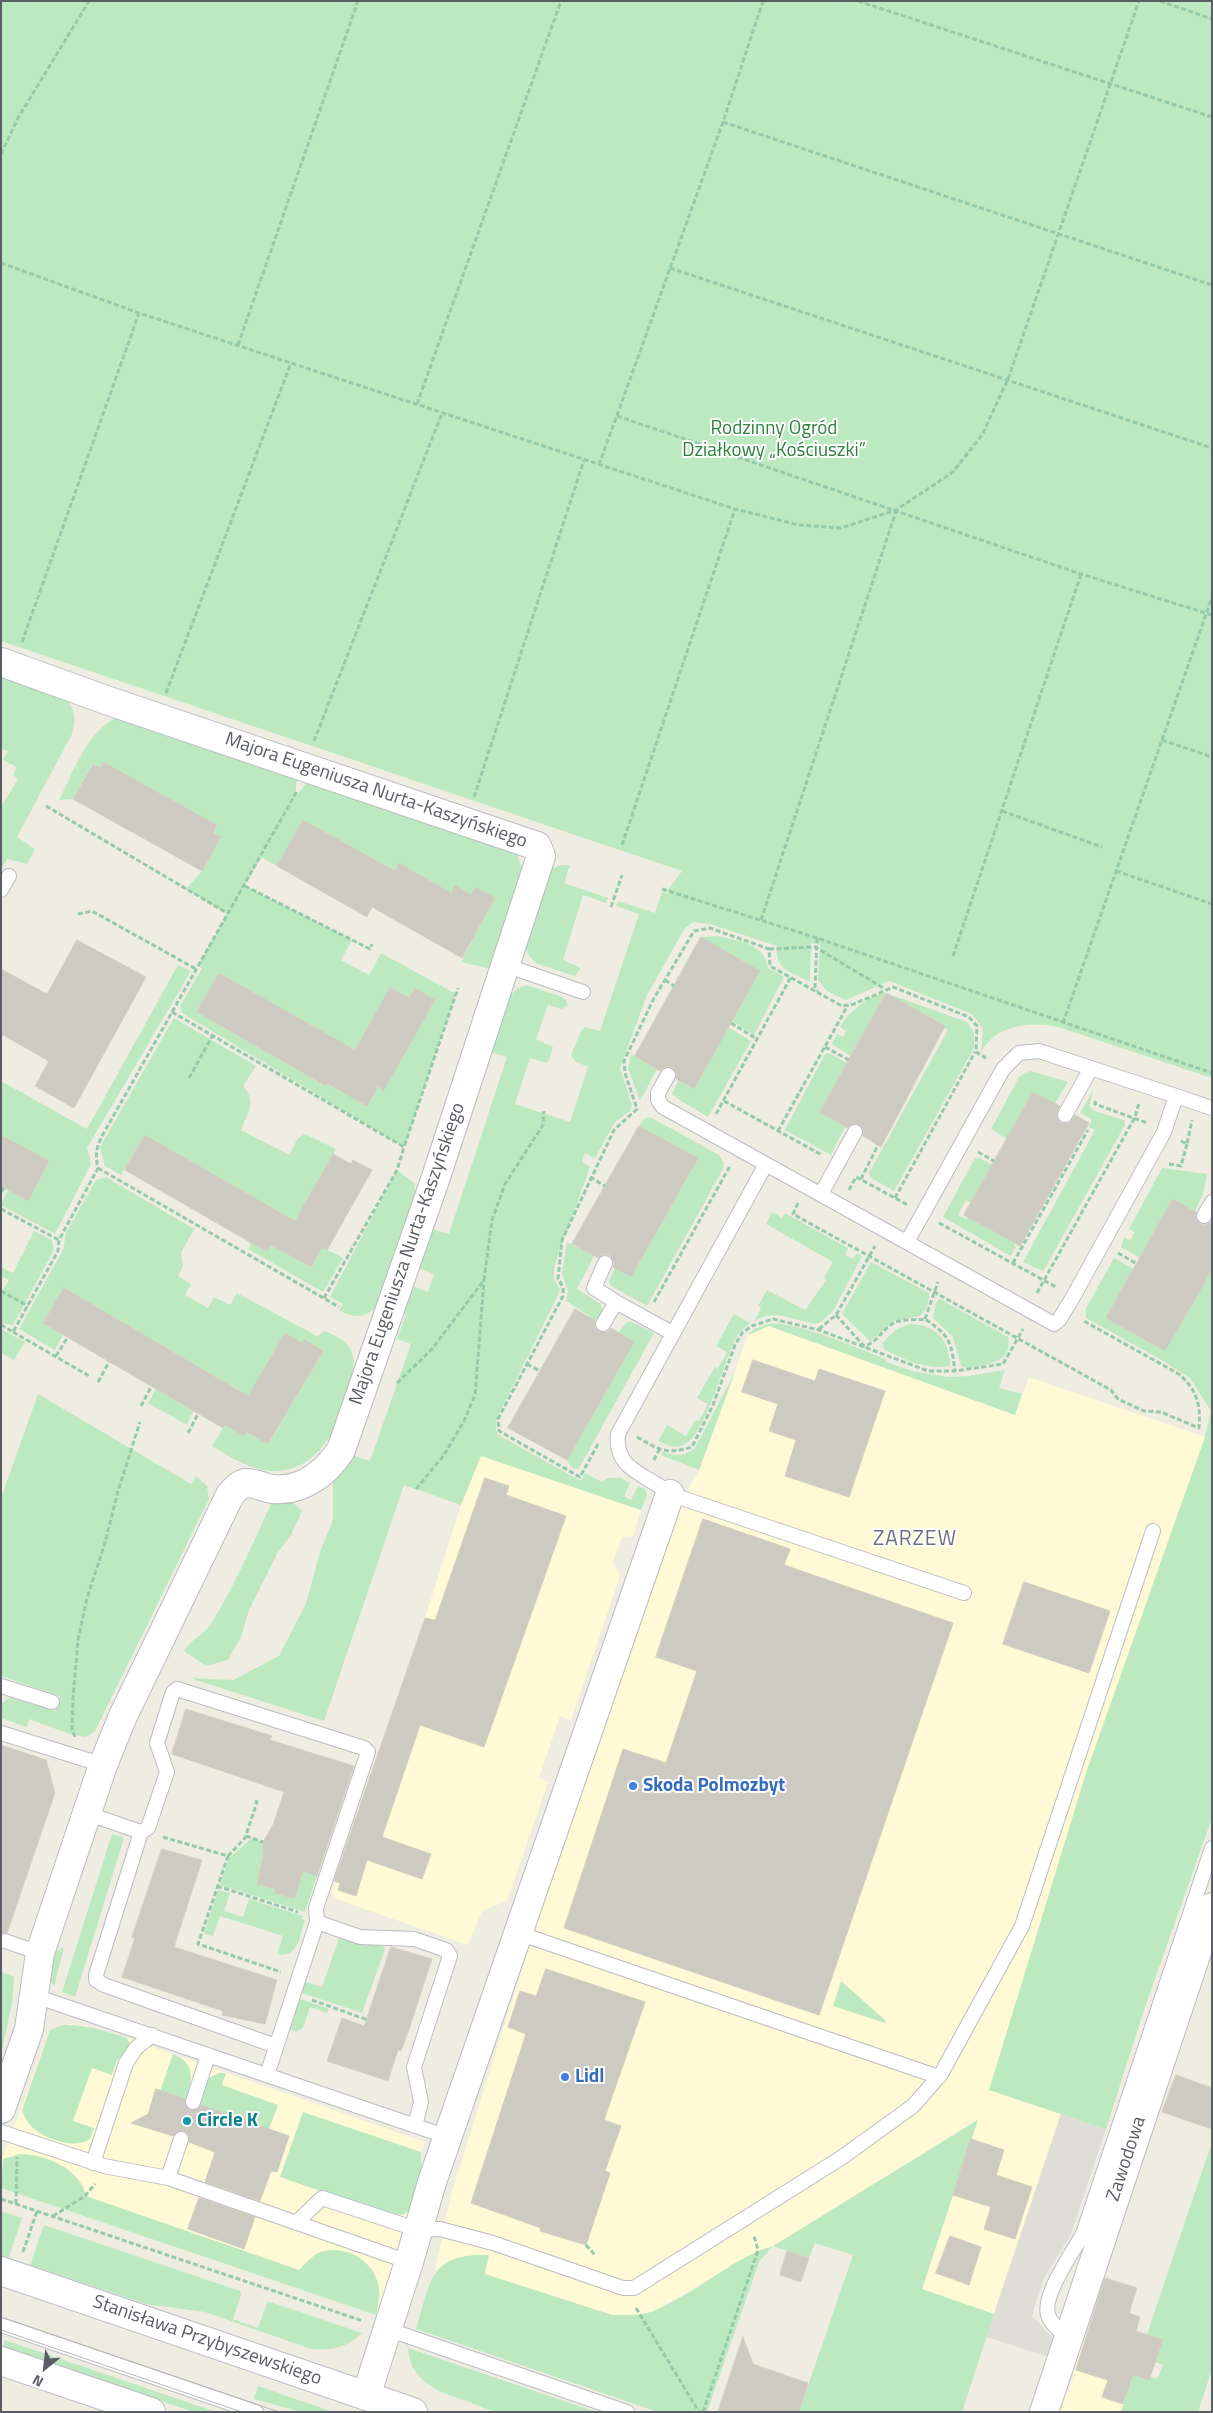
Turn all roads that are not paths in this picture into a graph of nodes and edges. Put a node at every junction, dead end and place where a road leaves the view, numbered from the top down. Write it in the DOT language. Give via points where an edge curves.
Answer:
graph roads {
  1 [pos="11,654"];
  2 [pos="9,876"];
  3 [pos="1,890"];
  4 [pos="504,965"];
  5 [pos="583,992"];
  6 [pos="1091,1068"];
  7 [pos="668,1075"];
  8 [pos="1176,1096"];
  9 [pos="1212,1108"];
  10 [pos="1066,1115"];
  11 [pos="855,1132"];
  12 [pos="766,1164"];
  13 [pos="821,1194"];
  14 [pos="1212,1202"];
  15 [pos="1204,1216"];
  16 [pos="907,1242"];
  17 [pos="605,1262"];
  18 [pos="616,1302"];
  19 [pos="603,1324"];
  20 [pos="667,1331"];
  21 [pos="670,1494"];
  22 [pos="1152,1532"];
  23 [pos="964,1593"];
  24 [pos="1,1686"];
  25 [pos="52,1702"];
  26 [pos="1,1733"];
  27 [pos="103,1766"];
  28 [pos="86,1814"];
  29 [pos="141,1832"];
  30 [pos="1212,1848"];
  31 [pos="1212,1907"];
  32 [pos="317,1922"];
  33 [pos="518,1933"];
  34 [pos="4,1941"];
  35 [pos="40,1953"];
  36 [pos="35,1996"];
  37 [pos="152,2035"];
  38 [pos="276,2046"];
  39 [pos="208,2055"];
  40 [pos="267,2075"];
  41 [pos="939,2078"];
  42 [pos="193,2102"];
  43 [pos="4,2125"];
  44 [pos="415,2126"];
  45 [pos="448,2137"];
  46 [pos="181,2139"];
  47 [pos="99,2164"];
  48 [pos="168,2178"];
  49 [pos="296,2223"];
  50 [pos="419,2230"];
  51 [pos="409,2262"];
  52 [pos="11,2264"];
  53 [pos="1,2325"];
  54 [pos="387,2330"];
  55 [pos="1068,2338"];
  56 [pos="1,2360"];
  57 [pos="366,2396"];
  58 [pos="151,2412"];
  59 [pos="256,2412"];
  60 [pos="413,2412"];
  61 [pos="627,2412"];
  62 [pos="1044,2412"];
  1 -- 4 [label="street, Majora Eugeniusza Nurta-Kaszyńskiego" via="158,717 537,846 541,856"];
  2 -- 3 [label="lane"];
  4 -- 5 [label="lane"];
  4 -- 27 [label="street, Majora Eugeniusza Nurta-Kaszyńskiego" via="341,1450 317,1477 298,1486 271,1489 245,1483 230,1495 123,1716"];
  6 -- 8 [label="lane"];
  6 -- 10 [label="lane"];
  6 -- 16 [label="lane" via="1039,1051 1019,1053 1003,1068"];
  7 -- 12 [label="lane" via="658,1093 658,1100 664,1107"];
  8 -- 9 [label="lane"];
  8 -- 16 [label="lane" via="1164,1132 1060,1320 1054,1324"];
  11 -- 13 [label="lane"];
  12 -- 13 [label="lane"];
  12 -- 20 [label="lane"];
  13 -- 16 [label="lane"];
  14 -- 15 [label="lane"];
  17 -- 18 [label="lane" via="594,1288"];
  18 -- 19 [label="lane"];
  18 -- 20 [label="lane"];
  20 -- 21 [label="lane" via="618,1434 617,1449 624,1462"];
  21 -- 23 [label="lane"];
  21 -- 33 [label="street"];
  22 -- 41 [label="lane" via="1022,1926"];
  24 -- 25 [label="lane"];
  26 -- 27 [label="lane"];
  27 -- 28 [label="street, Majora Eugeniusza Nurta-Kaszyńskiego"];
  28 -- 29 [label="lane"];
  28 -- 35 [label="street, Majora Eugeniusza Nurta-Kaszyńskiego"];
  29 -- 32 [label="lane" via="148,1828 167,1772 157,1743 173,1692 177,1689 364,1748 368,1752 367,1758 316,1908"];
  29 -- 38 [label="lane" via="96,1980"];
  30 -- 55 [label="lane" via="1083,2234 1050,2292 1048,2315 1055,2327"];
  31 -- 55 [label="street, Zawodowa"];
  32 -- 38 [label="lane"];
  32 -- 44 [label="lane" via="360,1936 414,1939 446,1950 450,1956 414,2067 421,2102"];
  33 -- 41 [label="lane"];
  33 -- 45 [label="street"];
  34 -- 35 [label="lane"];
  35 -- 36 [label="street, Majora Eugeniusza Nurta-Kaszyńskiego"];
  36 -- 37 [label="lane"];
  36 -- 43 [label="street, Majora Eugeniusza Nurta-Kaszyńskiego"];
  37 -- 39 [label="lane"];
  37 -- 47 [label="lane" via="136,2048 126,2063"];
  38 -- 40 [label="lane"];
  39 -- 40 [label="lane"];
  39 -- 42 [label="lane"];
  40 -- 44 [label="lane"];
  41 -- 50 [label="lane" via="904,2114 841,2158 634,2288 623,2288 476,2238 440,2229"];
  43 -- 47 [label="lane"];
  44 -- 45 [label="lane"];
  45 -- 50 [label="street"];
  46 -- 48 [label="lane"];
  47 -- 48 [label="lane"];
  48 -- 49 [label="lane"];
  49 -- 50 [label="lane" via="322,2198"];
  49 -- 51 [label="lane"];
  50 -- 51 [label="street"];
  51 -- 54 [label="street"];
  52 -- 57 [label="street, Stanisława Przybyszewskiego"];
  53 -- 59 [label="lane"];
  54 -- 57 [label="street"];
  54 -- 61 [label="lane"];
  55 -- 62 [label="street, Zawodowa"];
  56 -- 58 [label="street"];
  57 -- 60 [label="street, Stanisława Przybyszewskiego"];
}
